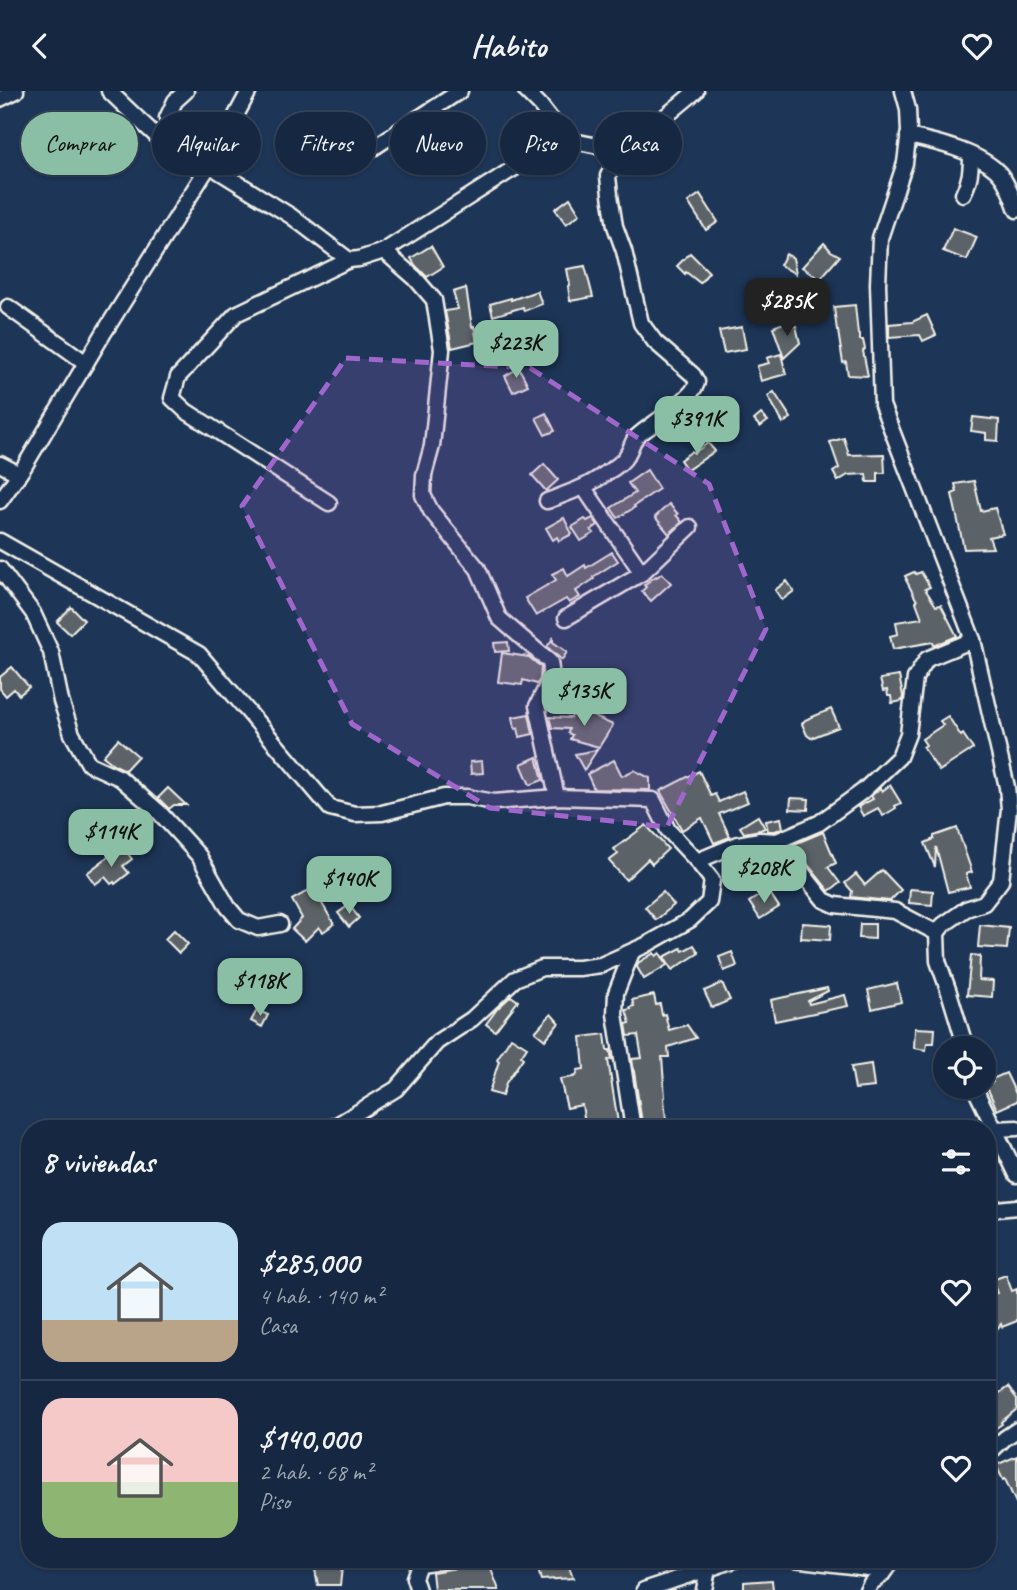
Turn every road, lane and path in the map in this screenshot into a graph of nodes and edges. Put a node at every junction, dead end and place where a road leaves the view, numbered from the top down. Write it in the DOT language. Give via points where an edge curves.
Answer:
graph roads {
  1 [pos="16,91"];
  2 [pos="109,91"];
  3 [pos="186,91"];
  4 [pos="249,91"];
  5 [pos="460,91"];
  6 [pos="526,91"];
  7 [pos="696,91"];
  8 [pos="902,91"];
  9 [pos="0,99"];
  10 [pos="170,112"];
  11 [pos="238,112"];
  12 [pos="545,112"];
  13 [pos="671,112"];
  14 [pos="152,132"];
  15 [pos="908,136"];
  16 [pos="376,146"];
  17 [pos="971,155"];
  18 [pos="203,175"];
  19 [pos="225,175"];
  20 [pos="503,175"];
  21 [pos="608,175"];
  22 [pos="963,194"];
  23 [pos="1017,210"];
  24 [pos="384,251"];
  25 [pos="349,260"];
  26 [pos="8,307"];
  27 [pos="86,363"];
  28 [pos="0,464"];
  29 [pos="19,474"];
  30 [pos="584,488"];
  31 [pos="0,501"];
  32 [pos="547,501"];
  33 [pos="329,503"];
  34 [pos="690,527"];
  35 [pos="0,541"];
  36 [pos="0,569"];
  37 [pos="642,573"];
  38 [pos="566,618"];
  39 [pos="973,641"];
  40 [pos="557,797"];
  41 [pos="777,841"];
  42 [pos="696,861"];
  43 [pos="280,924"];
  44 [pos="937,933"];
  45 [pos="632,952"];
  46 [pos="962,1036"];
  47 [pos="980,1099"];
  48 [pos="345,1120"];
  49 [pos="632,1120"];
  50 [pos="990,1120"];
  51 [pos="1017,1128"];
  52 [pos="996,1129"];
  53 [pos="996,1131"];
  54 [pos="1017,1175"];
  55 [pos="1017,1207"];
  56 [pos="996,1209"];
  57 [pos="1017,1430"];
  58 [pos="996,1446"];
  59 [pos="418,1568"];
  60 [pos="887,1568"];
  61 [pos="708,1569"];
  62 [pos="418,1590"];
  63 [pos="644,1590"];
  64 [pos="704,1590"];
  65 [pos="867,1590"];
  1 -- 9 [label="street"];
  2 -- 14 [label="street"];
  3 -- 10 [label="street"];
  4 -- 11 [label="street"];
  5 -- 16 [label="street"];
  6 -- 12 [label="street"];
  7 -- 13 [label="street"];
  8 -- 15 [label="street" via="908,109"];
  15 -- 17 [label="street"];
  15 -- 39 [label="street" via="905,163 880,238 882,405"];
  17 -- 22 [label="street"];
  17 -- 23 [label="street" via="997,171"];
  18 -- 27 [label="street"];
  19 -- 25 [label="street" via="291,216"];
  20 -- 24 [label="street"];
  21 -- 30 [label="street" via="615,226 641,323 697,381 696,388 638,435 627,455"];
  24 -- 25 [label="street"];
  24 -- 40 [label="street" via="434,300 442,350 423,495 478,569 499,618 550,662 549,682 537,706"];
  25 -- 33 [label="street" via="236,314 178,377 172,398"];
  26 -- 27 [label="street"];
  27 -- 29 [label="street"];
  28 -- 29 [label="street"];
  29 -- 31 [label="street"];
  30 -- 32 [label="street"];
  30 -- 37 [label="street"];
  34 -- 37 [label="street"];
  35 -- 40 [label="street" via="199,654 330,808 355,814 382,813 444,797 494,802"];
  36 -- 43 [label="street" via="33,613 47,642 72,734 89,764 121,778 159,812 199,856 239,920 258,927"];
  37 -- 38 [label="street"];
  39 -- 41 [label="street" via="927,659 915,678 908,734 899,757 819,823"];
  39 -- 44 [label="street" via="1007,787 1001,881 984,903 966,909"];
  40 -- 42 [label="street" via="653,800 668,830"];
  41 -- 42 [label="street" via="738,844"];
  41 -- 44 [label="street" via="824,900 895,911"];
  42 -- 45 [label="street" via="712,880 709,902 690,920"];
  44 -- 46 [label="street" via="938,961"];
  45 -- 48 [label="street" via="601,965 542,968 515,979 472,1019 437,1042 396,1089"];
  45 -- 49 [label="street" via="616,993 615,1014"];
  47 -- 50 [label="street"];
  51 -- 52 [label="street"];
  53 -- 54 [label="street"];
  55 -- 56 [label="street"];
  57 -- 58 [label="street"];
  59 -- 62 [label="street" via="414,1578"];
  60 -- 65 [label="street"];
  61 -- 63 [label="street"];
  61 -- 64 [label="street"];
}
